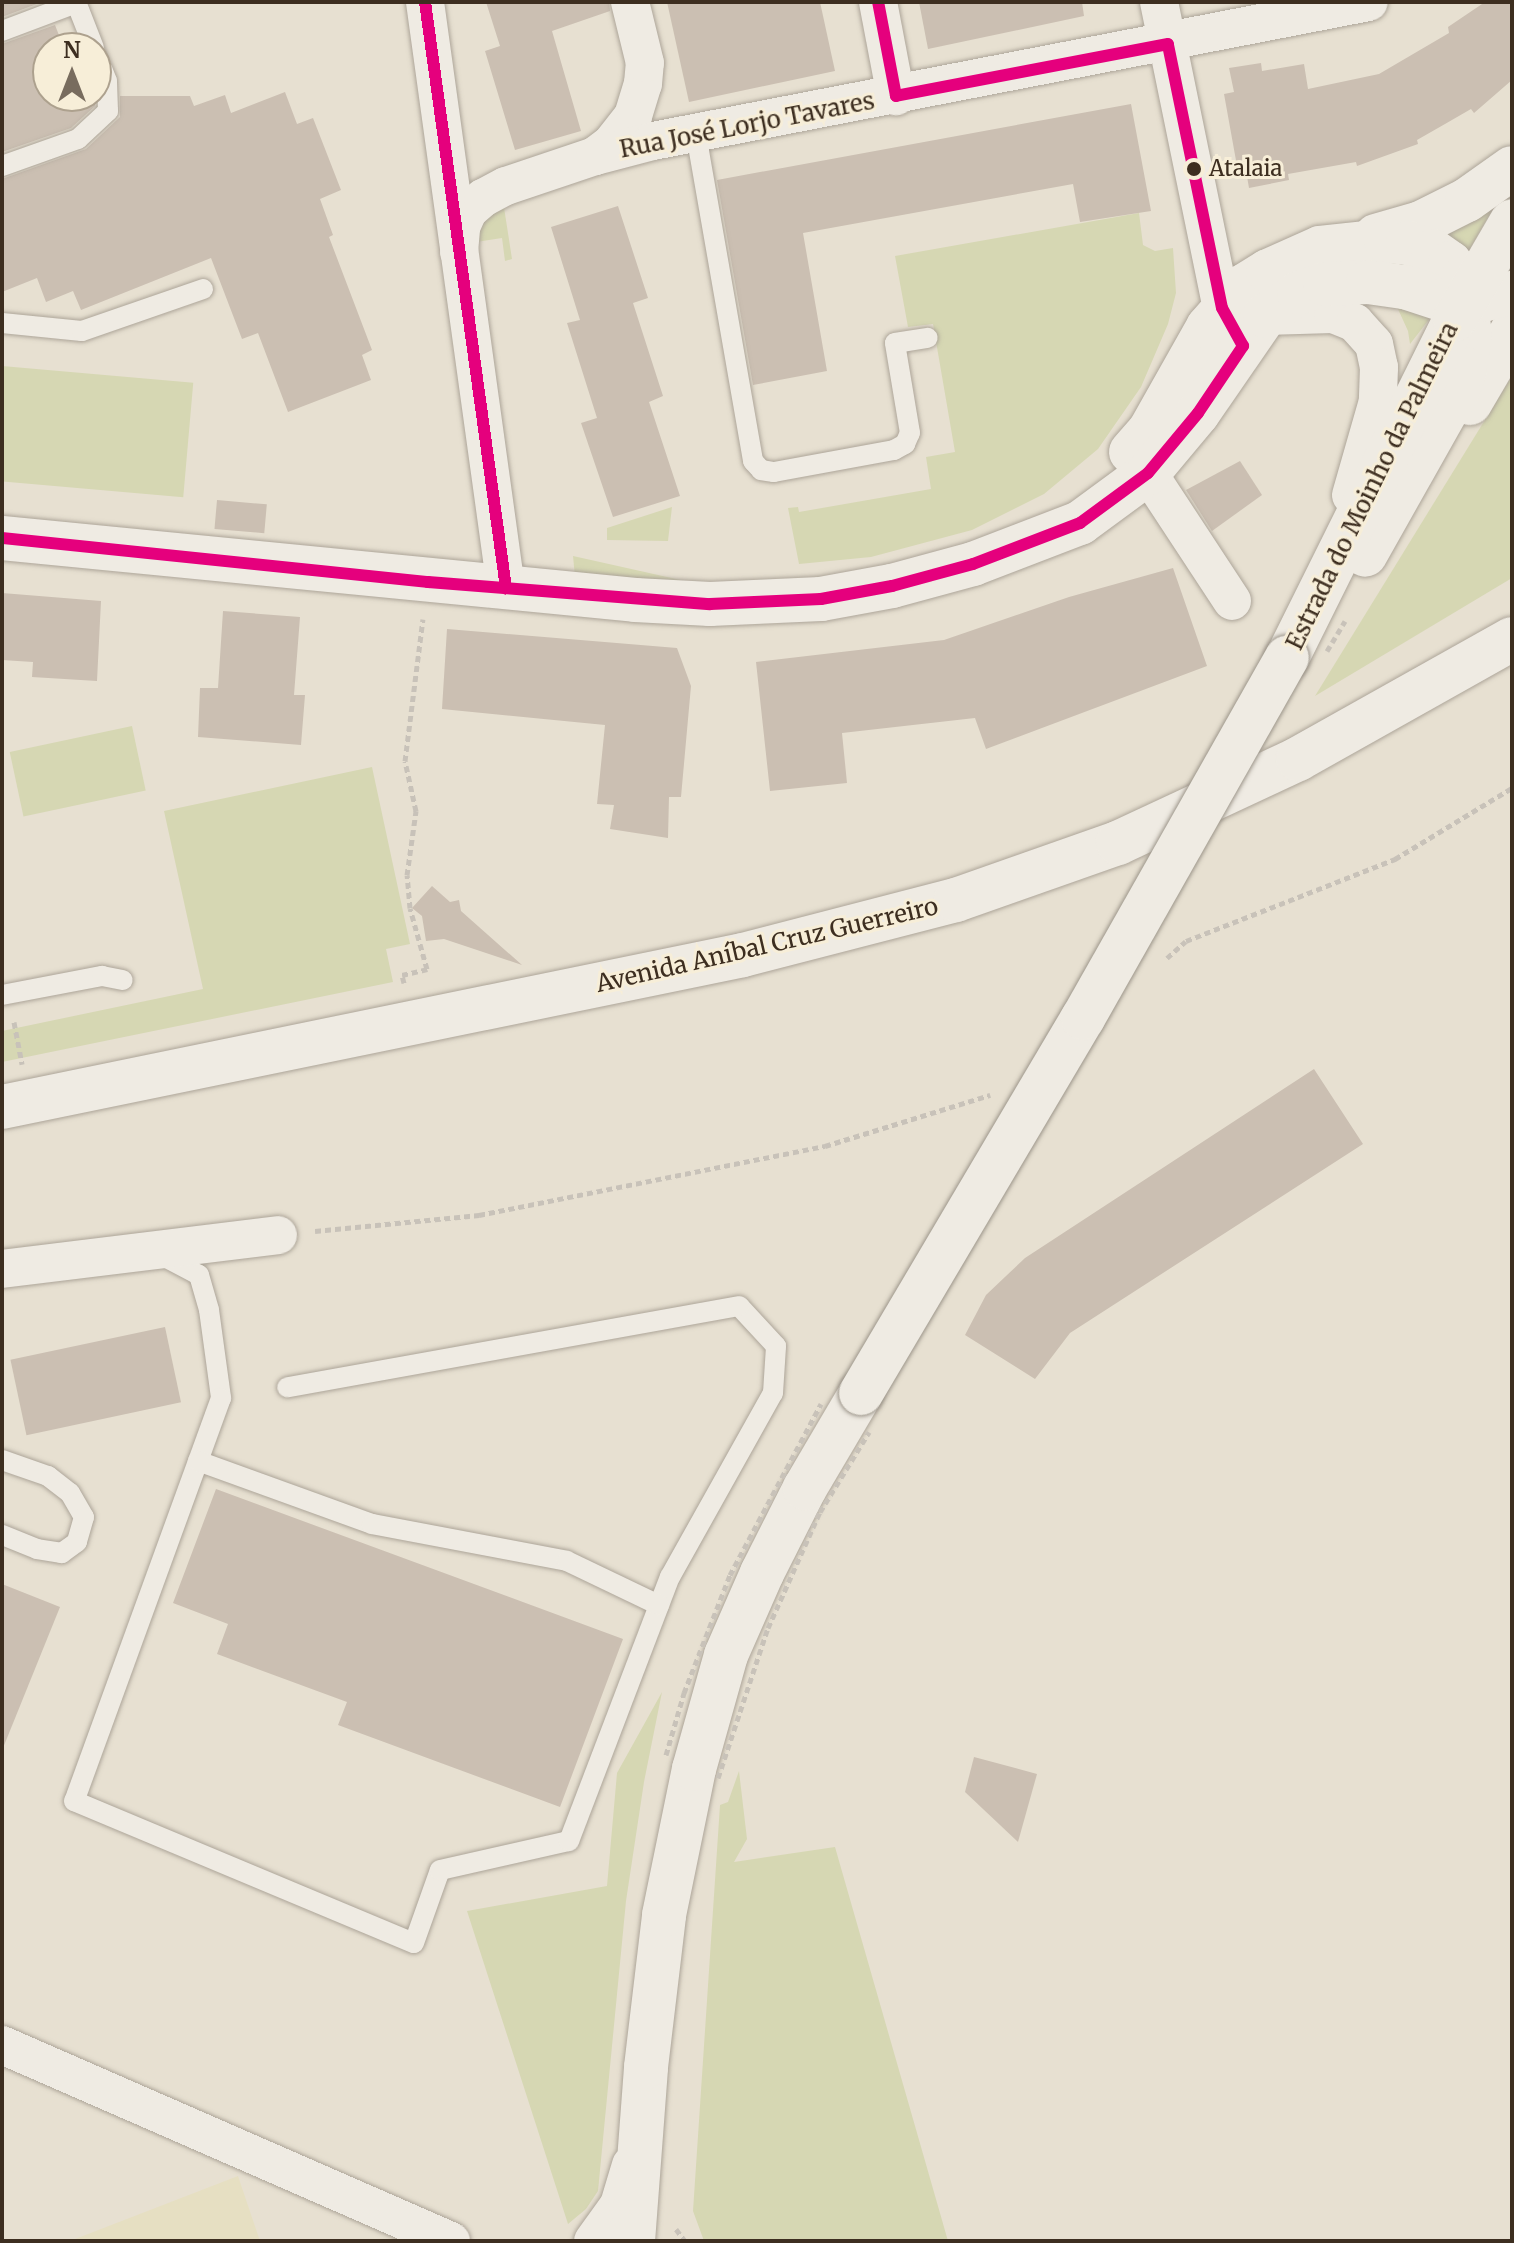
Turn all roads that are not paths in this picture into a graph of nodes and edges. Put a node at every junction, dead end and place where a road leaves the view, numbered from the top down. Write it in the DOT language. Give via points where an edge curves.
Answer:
graph roads {
  1 [pos="425,2"];
  2 [pos="630,2"];
  3 [pos="878,2"];
  4 [pos="1159,2"];
  5 [pos="1369,2"];
  6 [pos="76,3"];
  7 [pos="2,31"];
  8 [pos="88,32"];
  9 [pos="1168,44"];
  10 [pos="645,63"];
  11 [pos="896,96"];
  12 [pos="107,112"];
  13 [pos="696,134"];
  14 [pos="444,136"];
  15 [pos="595,156"];
  16 [pos="2,166"];
  17 [pos="1504,177"];
  18 [pos="506,186"];
  19 [pos="1512,221"];
  20 [pos="1320,248"];
  21 [pos="459,252"];
  22 [pos="203,289"];
  23 [pos="1512,293"];
  24 [pos="1467,300"];
  25 [pos="1222,308"];
  26 [pos="2,323"];
  27 [pos="1254,331"];
  28 [pos="1512,331"];
  29 [pos="928,338"];
  30 [pos="1148,473"];
  31 [pos="2,538"];
  32 [pos="1365,555"];
  33 [pos="973,564"];
  34 [pos="506,588"];
  35 [pos="1232,601"];
  36 [pos="1310,612"];
  37 [pos="1504,643"];
  38 [pos="1287,658"];
  39 [pos="123,980"];
  40 [pos="5,994"];
  41 [pos="16,1104"];
  42 [pos="278,1235"];
  43 [pos="152,1250"];
  44 [pos="2,1269"];
  45 [pos="287,1387"];
  46 [pos="2,1460"];
  47 [pos="198,1461"];
  48 [pos="2,1535"];
  49 [pos="659,1605"];
  50 [pos="2,2045"];
  51 [pos="641,2132"];
  52 [pos="451,2241"];
  53 [pos="593,2241"];
  54 [pos="633,2241"];
  1 -- 14 [label="street"];
  2 -- 10 [label="street, Rua José Lorjo Tavares"];
  3 -- 11 [label="street"];
  4 -- 9 [label="street"];
  5 -- 9 [label="street, Rua José Lorjo Tavares"];
  6 -- 7 [label="lane"];
  6 -- 8 [label="lane"];
  9 -- 11 [label="street, Rua José Lorjo Tavares"];
  9 -- 25 [label="street"];
  10 -- 13 [label="street" via="665,118"];
  10 -- 15 [label="street, Rua José Lorjo Tavares" via="633,116"];
  11 -- 13 [label="street, Rua José Lorjo Tavares"];
  12 -- 16 [label="lane" via="78,139"];
  13 -- 15 [label="street, Rua José Lorjo Tavares"];
  13 -- 29 [label="lane" via="753,461 761,470 774,472 905,444 910,433 895,343"];
  14 -- 18 [label="street" via="456,164"];
  14 -- 21 [label="street"];
  15 -- 18 [label="street, Rua José Lorjo Tavares"];
  17 -- 20 [label="street" via="1421,223"];
  18 -- 21 [label="street, Rua José Lorjo Tavares" via="468,211"];
  19 -- 24 [label="street, Estrada do Moinho da Palmeira"];
  20 -- 24 [label="street" via="1375,241 1419,245 1450,263 1462,279"];
  20 -- 25 [label="street" via="1268,271"];
  21 -- 34 [label="street"];
  22 -- 26 [label="lane" via="82,331"];
  23 -- 24 [label="street"];
  24 -- 27 [label="street" via="1444,300 1368,282 1325,284 1291,297"];
  24 -- 32 [label="street" via="1470,333 1462,380"];
  24 -- 36 [label="street, Estrada do Moinho da Palmeira"];
  25 -- 27 [label="street"];
  25 -- 33 [label="street" via="1150,430 1120,464 1064,515"];
  27 -- 30 [label="street" via="1198,413"];
  27 -- 36 [label="street" via="1315,312 1344,317 1369,336 1379,367 1378,401 1364,457"];
  28 -- 32 [label="street, Estrada do Moinho da Palmeira" via="1439,455"];
  30 -- 33 [label="street" via="1080,523"];
  30 -- 35 [label="street"];
  31 -- 34 [label="street"];
  32 -- 38 [label="street, Estrada do Moinho da Palmeira"];
  33 -- 34 [label="street" via="857,593 777,603 695,604"];
  36 -- 38 [label="street, Estrada do Moinho da Palmeira"];
  37 -- 41 [label="street, Avenida Aníbal Cruz Guerreiro" via="1298,759 1118,843 956,900 743,955"];
  38 -- 51 [label="street, bridge" via="1083,1018 805,1488 726,1655 694,1769 664,1915"];
  39 -- 40 [label="lane" via="102,976"];
  42 -- 43 [label="street"];
  43 -- 44 [label="street"];
  43 -- 47 [label="lane" via="199,1275 209,1310 221,1398"];
  45 -- 49 [label="lane" via="739,1306 776,1346 773,1393"];
  46 -- 48 [label="lane" via="48,1476 70,1493 84,1517 77,1542 62,1553"];
  47 -- 49 [label="lane" via="372,1524 567,1561"];
  47 -- 49 [label="lane" via="74,1801 414,1943 440,1870 569,1841"];
  50 -- 52 [label="street"];
  51 -- 53 [label="street" via="619,2205"];
  51 -- 54 [label="street"];
}
